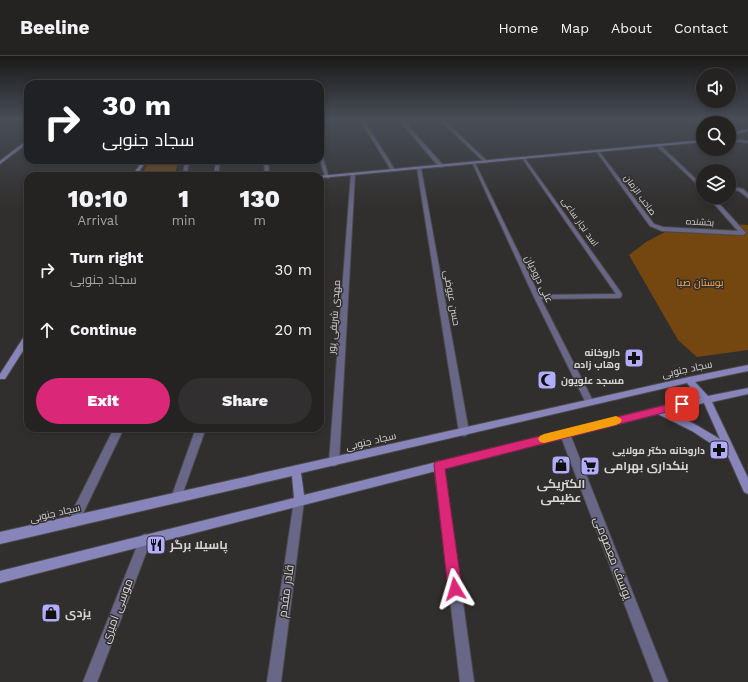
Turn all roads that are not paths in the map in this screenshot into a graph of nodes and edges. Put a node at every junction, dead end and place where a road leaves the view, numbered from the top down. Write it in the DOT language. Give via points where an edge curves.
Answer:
graph roads {
  1 [pos="18,149"];
  2 [pos="380,149"];
  3 [pos="426,149"];
  4 [pos="473,149"];
  5 [pos="616,149"];
  6 [pos="662,149"];
  7 [pos="598,151"];
  8 [pos="524,158"];
  9 [pos="486,162"];
  10 [pos="0,163"];
  11 [pos="473,163"];
  12 [pos="323,164"];
  13 [pos="441,166"];
  14 [pos="419,168"];
  15 [pos="393,170"];
  16 [pos="353,174"];
  17 [pos="327,177"];
  18 [pos="696,181"];
  19 [pos="736,188"];
  20 [pos="748,197"];
  21 [pos="716,204"];
  22 [pos="656,227"];
  23 [pos="537,297"];
  24 [pos="24,344"];
  25 [pos="24,352"];
  26 [pos="748,368"];
  27 [pos="1,378"];
  28 [pos="689,380"];
  29 [pos="748,391"];
  30 [pos="707,400"];
  31 [pos="590,403"];
  32 [pos="658,410"];
  33 [pos="117,432"];
  34 [pos="200,432"];
  35 [pos="464,432"];
  36 [pos="565,434"];
  37 [pos="730,452"];
  38 [pos="334,462"];
  39 [pos="439,465"];
  40 [pos="296,470"];
  41 [pos="747,483"];
  42 [pos="176,498"];
  43 [pos="299,501"];
  44 [pos="73,522"];
  45 [pos="0,538"];
  46 [pos="145,540"];
  47 [pos="0,577"];
  48 [pos="90,682"];
  49 [pos="274,682"];
  50 [pos="467,682"];
  51 [pos="661,682"];
  1 -- 10 [label="main road"];
  2 -- 15 [label="street"];
  3 -- 13 [label="street"];
  4 -- 9 [label="street"];
  5 -- 7 [label="main road"];
  6 -- 18 [label="street"];
  7 -- 8 [label="main road"];
  7 -- 22 [label="street, صاحب الزمان"];
  8 -- 9 [label="main road"];
  8 -- 23 [label="street, اسد نجار ساعی" via="619,294"];
  9 -- 11 [label="main road"];
  11 -- 13 [label="main road"];
  11 -- 23 [label="street, علی درودیان"];
  12 -- 17 [label="street"];
  13 -- 14 [label="main road"];
  14 -- 15 [label="main road"];
  14 -- 35 [label="street, حسن عیوضی"];
  15 -- 16 [label="main road"];
  16 -- 17 [label="main road"];
  16 -- 38 [label="street, مهدی شریفی پور"];
  19 -- 20 [label="street"];
  21 -- 22 [label="street, بخشنده" via="743,233"];
  23 -- 31 [label="street, علی درودیان"];
  24 -- 27 [label="main road"];
  25 -- 27 [label="main road"];
  26 -- 28 [label="main road, سجاد جنوبی"];
  28 -- 30 [label="main road"];
  28 -- 31 [label="main road, سجاد جنوبی"];
  29 -- 30 [label="main road"];
  30 -- 32 [label="main road"];
  30 -- 37 [label="main road"];
  31 -- 35 [label="main road, سجاد جنوبی"];
  32 -- 36 [label="main road"];
  32 -- 37 [label="main road" via="689,424"];
  33 -- 44 [label="street"];
  34 -- 42 [label="street"];
  35 -- 38 [label="main road, سجاد جنوبی"];
  36 -- 39 [label="main road"];
  36 -- 51 [label="street, یوسف معصومی"];
  37 -- 41 [label="main road"];
  38 -- 40 [label="main road, سجاد جنوبی"];
  39 -- 43 [label="main road"];
  39 -- 50 [label="street"];
  40 -- 42 [label="main road, سجاد جنوبی"];
  40 -- 43 [label="main road"];
  42 -- 44 [label="main road, سجاد جنوبی"];
  43 -- 46 [label="main road"];
  43 -- 49 [label="street, قادر مقدم"];
  44 -- 45 [label="main road, سجاد جنوبی"];
  46 -- 47 [label="main road"];
  46 -- 48 [label="street, موسی امیری"];
}
